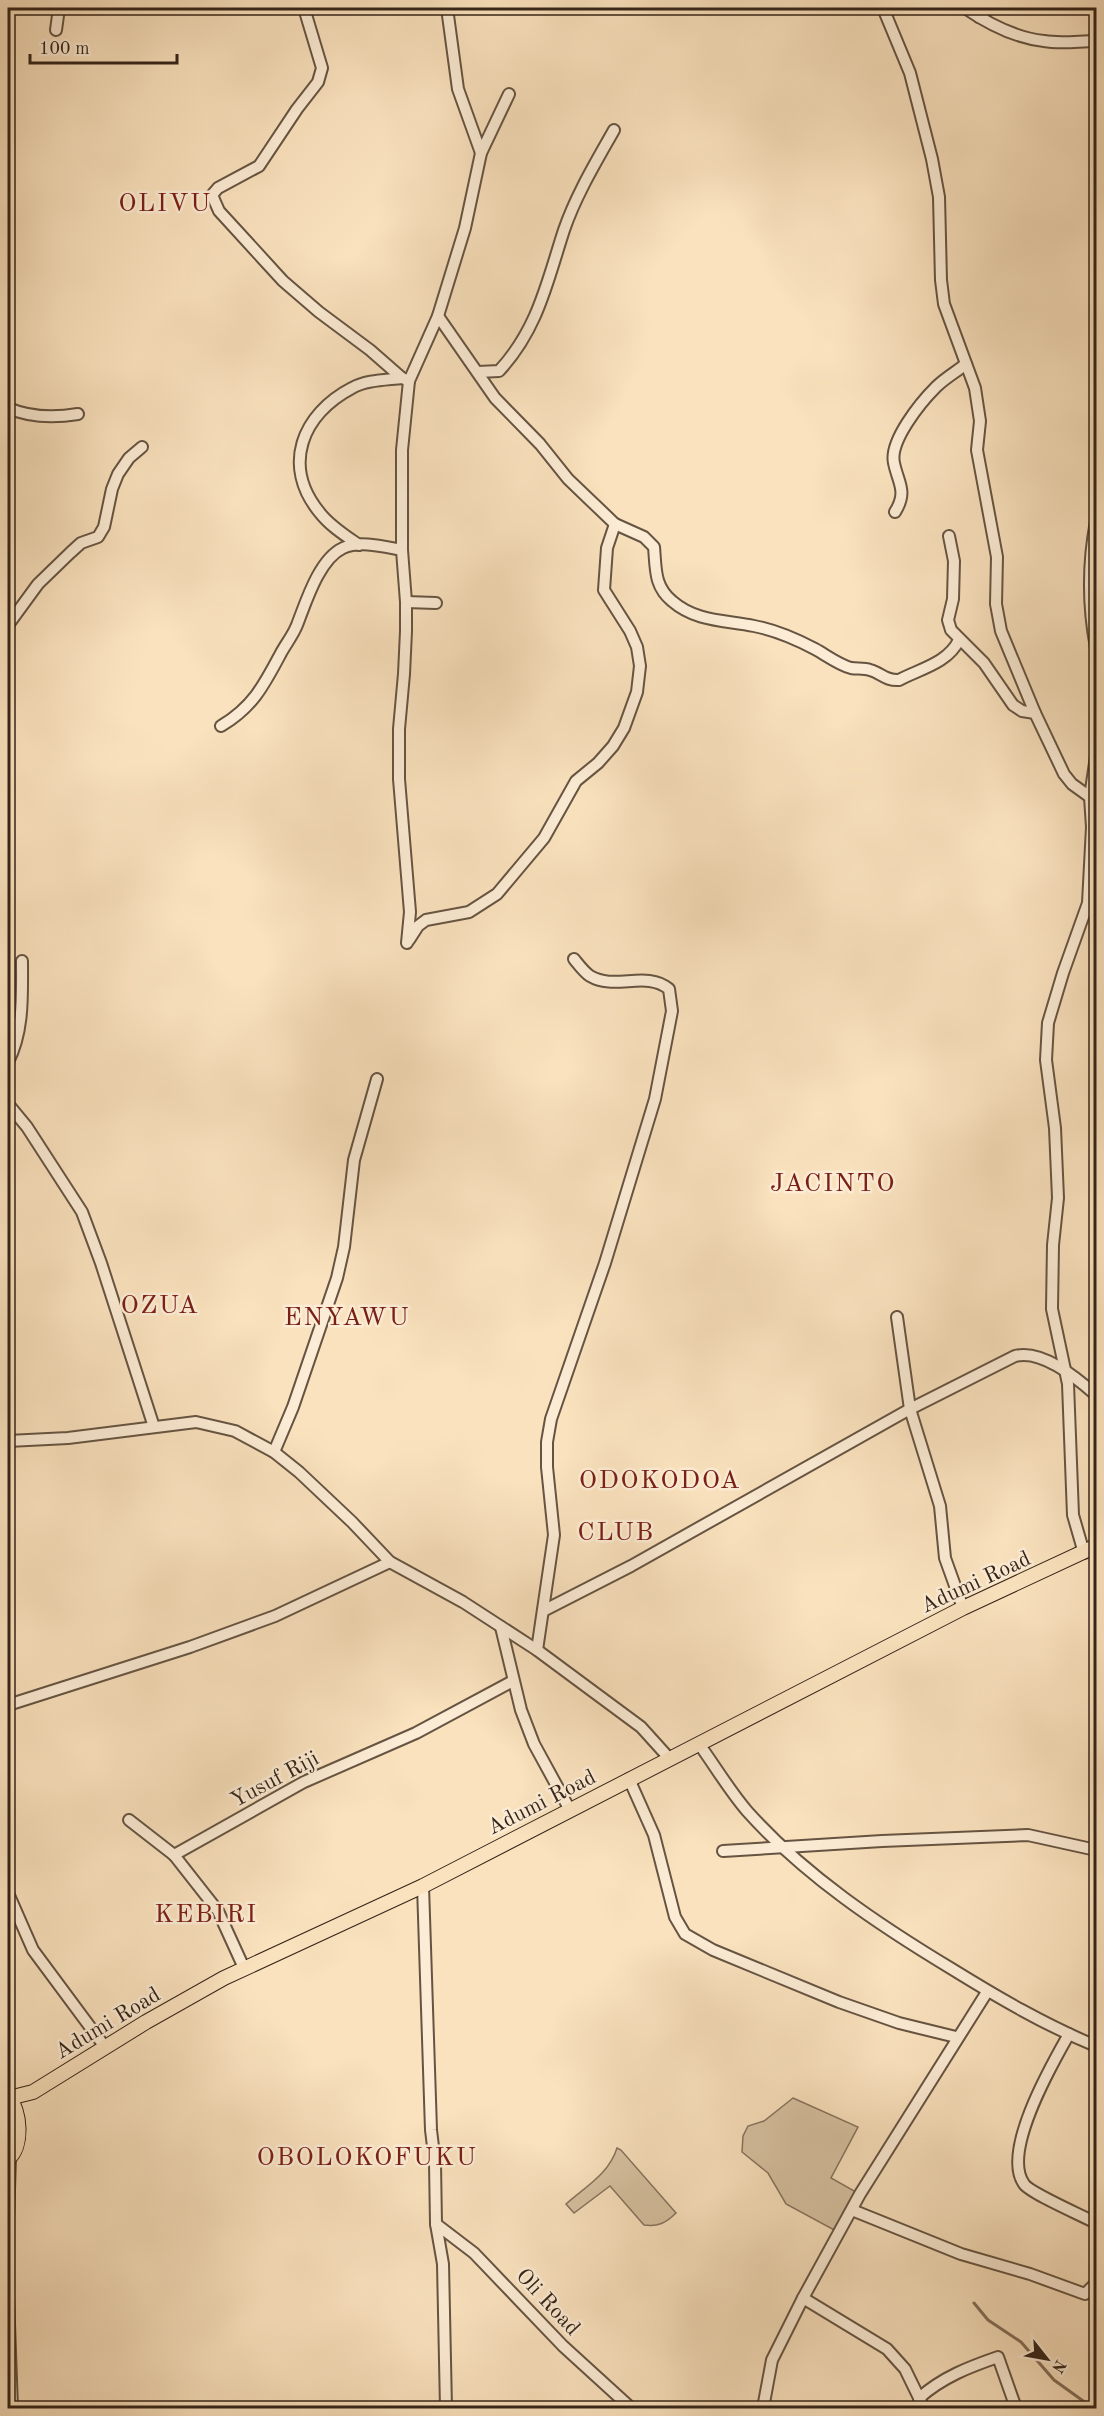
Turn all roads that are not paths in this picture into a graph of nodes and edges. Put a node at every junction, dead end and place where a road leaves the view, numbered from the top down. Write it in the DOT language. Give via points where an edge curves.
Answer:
graph roads {
  1 [pos="59,8"];
  2 [pos="304,8"];
  3 [pos="447,8"];
  4 [pos="883,8"];
  5 [pos="965,8"];
  6 [pos="989,8"];
  7 [pos="979,17"];
  8 [pos="56,30"];
  9 [pos="1096,41"];
  10 [pos="509,94"];
  11 [pos="614,130"];
  12 [pos="481,153"];
  13 [pos="438,316"];
  14 [pos="966,364"];
  15 [pos="478,372"];
  16 [pos="405,380"];
  17 [pos="8,408"];
  18 [pos="78,414"];
  19 [pos="142,447"];
  20 [pos="895,512"];
  21 [pos="1096,521"];
  22 [pos="615,524"];
  23 [pos="949,536"];
  24 [pos="359,545"];
  25 [pos="402,550"];
  26 [pos="406,602"];
  27 [pos="436,603"];
  28 [pos="8,625"];
  29 [pos="959,640"];
  30 [pos="1096,648"];
  31 [pos="1035,712"];
  32 [pos="221,726"];
  33 [pos="1096,756"];
  34 [pos="1090,797"];
  35 [pos="574,959"];
  36 [pos="22,961"];
  37 [pos="8,1062"];
  38 [pos="377,1079"];
  39 [pos="8,1104"];
  40 [pos="897,1317"];
  41 [pos="1065,1370"];
  42 [pos="1096,1395"];
  43 [pos="910,1409"];
  44 [pos="154,1427"];
  45 [pos="8,1440"];
  46 [pos="274,1452"];
  47 [pos="1090,1549"];
  48 [pos="390,1562"];
  49 [pos="963,1608"];
  50 [pos="543,1611"];
  51 [pos="501,1627"];
  52 [pos="537,1650"];
  53 [pos="513,1681"];
  54 [pos="8,1705"];
  55 [pos="699,1744"];
  56 [pos="669,1758"];
  57 [pos="629,1779"];
  58 [pos="570,1810"];
  59 [pos="129,1820"];
  60 [pos="783,1847"];
  61 [pos="1096,1850"];
  62 [pos="723,1851"];
  63 [pos="174,1855"];
  64 [pos="423,1886"];
  65 [pos="8,1893"];
  66 [pos="244,1968"];
  67 [pos="987,1992"];
  68 [pos="1069,2034"];
  69 [pos="956,2037"];
  70 [pos="1096,2046"];
  71 [pos="105,2047"];
  72 [pos="33,2092"];
  73 [pos="8,2098"];
  74 [pos="17,2112"];
  75 [pos="9,2158"];
  76 [pos="852,2210"];
  77 [pos="8,2221"];
  78 [pos="1096,2223"];
  79 [pos="436,2224"];
  80 [pos="1096,2283"];
  81 [pos="8,2295"];
  82 [pos="803,2298"];
  83 [pos="922,2403"];
  84 [pos="12,2409"];
  85 [pos="446,2409"];
  86 [pos="631,2409"];
  87 [pos="763,2409"];
  88 [pos="1016,2409"];
  1 -- 8 [label="street"];
  2 -- 16 [label="street" via="322,68 318,82 259,166 212,195 219,211 283,280"];
  3 -- 12 [label="street" via="458,89"];
  4 -- 14 [label="street" via="910,73 932,159 939,197 944,304"];
  5 -- 7 [label="street"];
  6 -- 7 [label="street"];
  7 -- 9 [label="street" via="1022,37 1045,42"];
  10 -- 12 [label="street"];
  11 -- 15 [label="street" via="580,192 547,291 520,346 499,370"];
  12 -- 13 [label="street" via="465,228"];
  13 -- 15 [label="street"];
  13 -- 16 [label="street"];
  14 -- 20 [label="street" via="935,388 901,434 894,449 893,463 901,485 901,499"];
  14 -- 31 [label="street" via="975,388 980,421 977,450 997,557 996,603 1001,631"];
  15 -- 22 [label="street" via="495,398 568,479"];
  16 -- 24 [label="street" via="354,386 335,399 306,430 300,447 306,491 320,513"];
  16 -- 25 [label="street"];
  17 -- 18 [label="street" via="24,414"];
  19 -- 28 [label="street" via="118,474 98,537 81,543 38,584"];
  21 -- 30 [label="street" via="1089,578"];
  22 -- 26 [label="street" via="607,548 604,590 638,646 639,666 637,692 624,728 606,755 576,781 544,838 497,894 469,912 426,920 407,943 410,912 399,779"];
  22 -- 29 [label="street" via="644,537 654,547 655,578 663,592 699,617 755,626 790,637 842,664 871,670 891,681 947,657"];
  23 -- 29 [label="street" via="954,561 948,620"];
  24 -- 25 [label="street"];
  24 -- 32 [label="street" via="344,547 324,566 268,678 253,701"];
  25 -- 26 [label="street"];
  26 -- 27 [label="street"];
  29 -- 31 [label="street" via="984,663 1013,705"];
  31 -- 34 [label="street" via="1065,774"];
  33 -- 34 [label="street"];
  34 -- 41 [label="street" via="1088,903 1048,1023 1046,1060 1055,1128 1058,1198 1052,1309"];
  35 -- 50 [label="street" via="595,979 661,982 669,989 672,1011 655,1100 638,1158 551,1419 547,1467 554,1535"];
  36 -- 37 [label="street" via="20,1027"];
  38 -- 46 [label="street" via="354,1160 337,1278"];
  39 -- 44 [label="street" via="82,1212"];
  40 -- 43 [label="street"];
  41 -- 42 [label="street"];
  41 -- 43 [label="street" via="1034,1355 1015,1356"];
  41 -- 47 [label="street" via="1073,1515"];
  43 -- 49 [label="street" via="940,1506 945,1558"];
  43 -- 50 [label="street" via="631,1566"];
  44 -- 45 [label="street" via="68,1438"];
  44 -- 46 [label="street" via="196,1422 235,1431"];
  46 -- 48 [label="street"];
  47 -- 49 [label="main road, Adumi Road"];
  48 -- 51 [label="street"];
  48 -- 54 [label="street" via="275,1616"];
  49 -- 55 [label="main road, Adumi Road"];
  50 -- 52 [label="street"];
  51 -- 52 [label="street"];
  51 -- 53 [label="street"];
  52 -- 56 [label="street" via="640,1727"];
  53 -- 58 [label="street" via="534,1744"];
  53 -- 63 [label="street, Yusuf Riji" via="416,1733 304,1782"];
  55 -- 56 [label="main road, Adumi Road"];
  55 -- 60 [label="street" via="747,1810"];
  56 -- 57 [label="main road, Adumi Road"];
  57 -- 58 [label="main road, Adumi Road"];
  57 -- 69 [label="street" via="654,1835 675,1917 685,1935 839,2002"];
  58 -- 64 [label="main road, Adumi Road"];
  59 -- 63 [label="street"];
  60 -- 61 [label="street" via="1028,1835"];
  60 -- 62 [label="street"];
  60 -- 67 [label="street" via="842,1896"];
  63 -- 66 [label="street" via="218,1911"];
  64 -- 66 [label="main road, Adumi Road"];
  64 -- 79 [label="street"];
  65 -- 71 [label="street" via="33,1950"];
  66 -- 71 [label="main road, Adumi Road"];
  67 -- 68 [label="street"];
  67 -- 69 [label="street"];
  68 -- 70 [label="street"];
  68 -- 78 [label="street" via="1049,2068 1029,2117 1020,2146 1018,2172 1024,2186"];
  69 -- 76 [label="street"];
  71 -- 72 [label="main road, Adumi Road"];
  72 -- 73 [label="main road, Adumi Road"];
  72 -- 74 [label="main road"];
  73 -- 74 [label="main road, Adumi Road"];
  74 -- 75 [label="main road" via="16,2142"];
  75 -- 77 [label="street"];
  76 -- 80 [label="street" via="961,2254 1085,2294"];
  76 -- 82 [label="street"];
  79 -- 85 [label="street" via="443,2264"];
  79 -- 86 [label="street, Oli Road" via="474,2253 563,2346"];
  81 -- 84 [label="street"];
  82 -- 83 [label="street" via="887,2349 905,2369"];
  82 -- 87 [label="street" via="772,2360"];
  83 -- 88 [label="street" via="932,2386 998,2357"];
}
